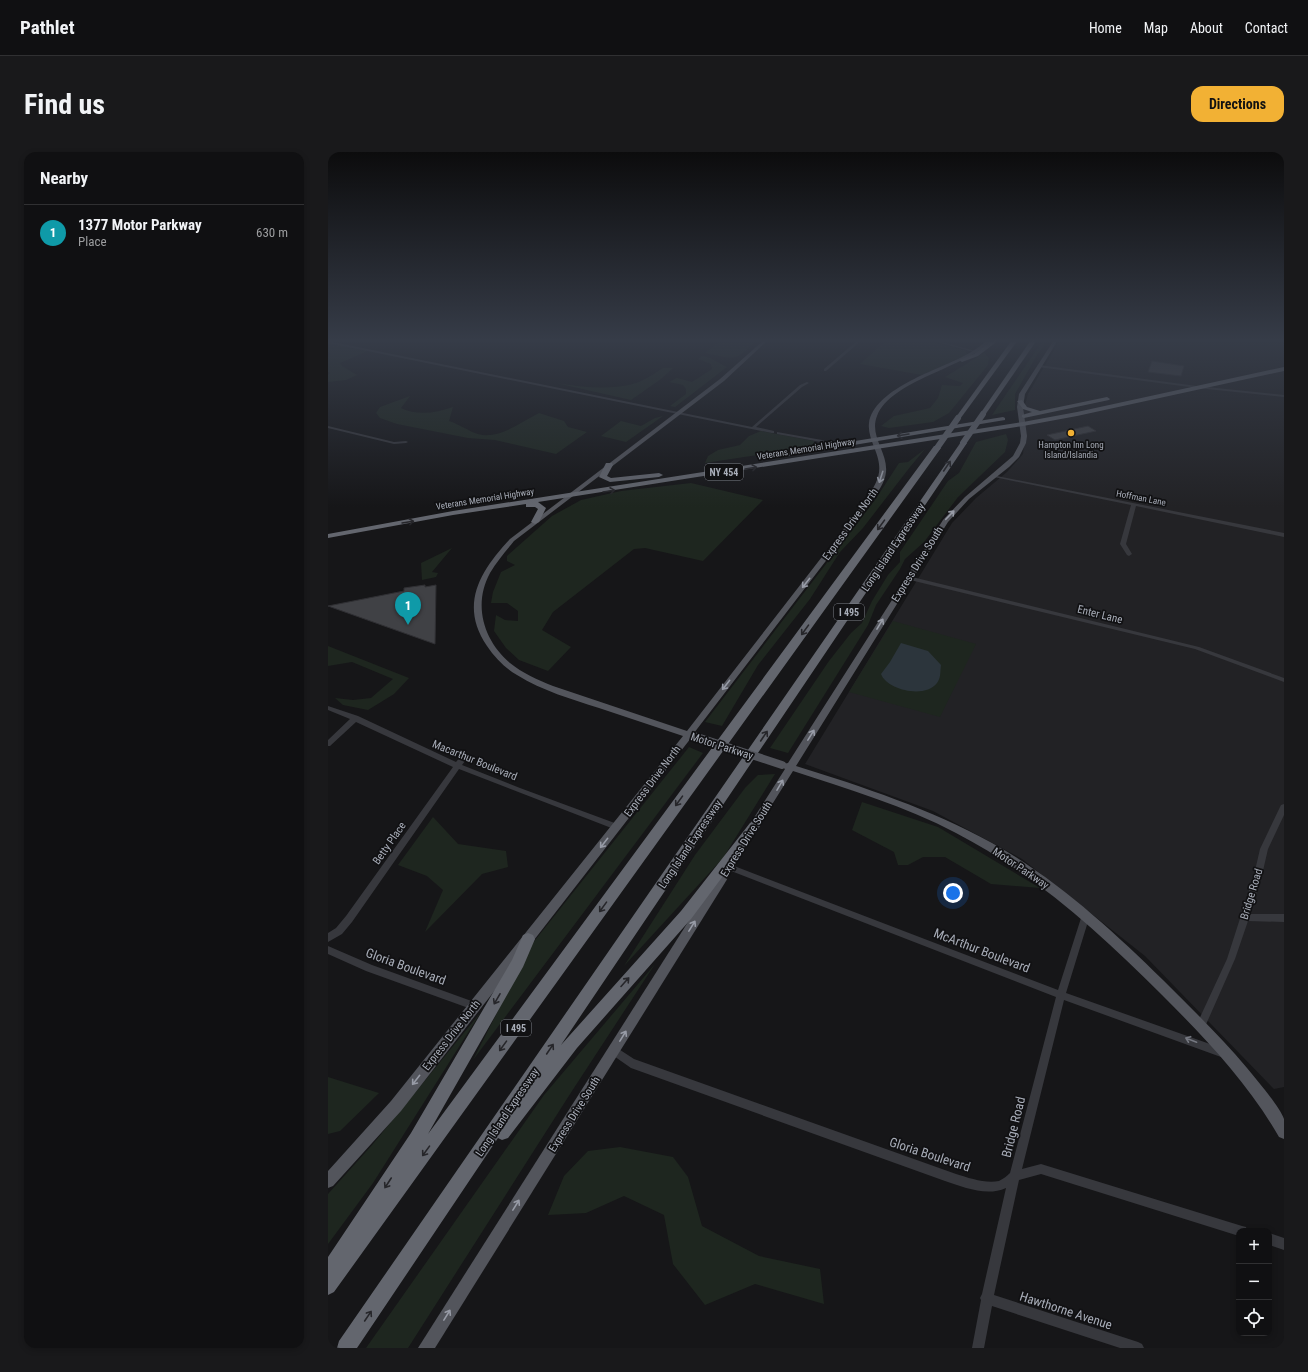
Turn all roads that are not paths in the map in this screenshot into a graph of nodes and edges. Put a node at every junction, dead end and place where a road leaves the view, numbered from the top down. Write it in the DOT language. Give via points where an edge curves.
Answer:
graph roads {
  1 [pos="597,396"];
  2 [pos="700,396"];
  3 [pos="790,396"];
  4 [pos="890,396"];
  5 [pos="974,396"];
  6 [pos="996,396"];
  7 [pos="1022,396"];
  8 [pos="1158,396"];
  9 [pos="1114,398"];
  10 [pos="1020,401"];
  11 [pos="678,412"];
  12 [pos="1043,412"];
  13 [pos="1022,420"];
  14 [pos="329,428"];
  15 [pos="753,428"];
  16 [pos="772,432"];
  17 [pos="778,432"];
  18 [pos="406,442"];
  19 [pos="876,444"];
  20 [pos="834,446"];
  21 [pos="608,465"];
  22 [pos="661,475"];
  23 [pos="994,476"];
  24 [pos="583,487"];
  25 [pos="570,497"];
  26 [pos="1134,505"];
  27 [pos="477,510"];
  28 [pos="535,522"];
  29 [pos="328,528"];
  30 [pos="1284,535"];
  31 [pos="328,536"];
  32 [pos="1129,554"];
  33 [pos="908,578"];
  34 [pos="1284,680"];
  35 [pos="328,708"];
  36 [pos="356,718"];
  37 [pos="690,735"];
  38 [pos="328,744"];
  39 [pos="464,757"];
  40 [pos="458,766"];
  41 [pos="786,766"];
  42 [pos="1284,807"];
  43 [pos="754,826"];
  44 [pos="617,827"];
  45 [pos="729,867"];
  46 [pos="1086,915"];
  47 [pos="1245,917"];
  48 [pos="1284,918"];
  49 [pos="328,938"];
  50 [pos="528,939"];
  51 [pos="328,950"];
  52 [pos="1061,994"];
  53 [pos="474,1006"];
  54 [pos="1201,1026"];
  55 [pos="614,1051"];
  56 [pos="1227,1054"];
  57 [pos="1284,1132"];
  58 [pos="1015,1177"];
  59 [pos="328,1181"];
  60 [pos="1236,1229"];
  61 [pos="1272,1240"];
  62 [pos="418,1242"];
  63 [pos="1284,1244"];
  64 [pos="328,1274"];
  65 [pos="328,1286"];
  66 [pos="986,1298"];
  67 [pos="346,1348"];
  68 [pos="426,1348"];
  69 [pos="978,1348"];
  70 [pos="1138,1348"];
  1 -- 11 [label="street"];
  2 -- 11 [label="main road, Motor Parkway"];
  3 -- 15 [label="street"];
  4 -- 19 [label="main road, Express Drive North" via="874,417 872,427"];
  5 -- 65 [label="highway, Long Island Expressway / I 495, one-way, bridge"];
  62 -- 6 [label="highway, Long Island Expressway / I 495, one-way, bridge"];
  7 -- 10 [label="main road, Express Drive South"];
  8 -- 13 [label="highway, Veterans Memorial Highway / NY 454" via="1077,414"];
  9 -- 12 [label="highway, Veterans Memorial Highway / NY 454"];
  10 -- 12 [label="highway" via="1028,410"];
  10 -- 13 [label="main road, Express Drive South"];
  11 -- 15 [label="street"];
  11 -- 21 [label="main road, Motor Parkway"];
  12 -- 13 [label="highway, Veterans Memorial Highway / NY 454"];
  13 -- 19 [label="highway, Veterans Memorial Highway / NY 454"];
  13 -- 23 [label="main road, Express Drive South" via="1023,443 1016,457"];
  14 -- 18 [label="street" via="394,443"];
  15 -- 16 [label="street"];
  17 -- 20 [label="street"];
  19 -- 20 [label="highway, Veterans Memorial Highway / NY 454"];
  25 -- 19 [label="highway, Veterans Memorial Highway / NY 454, one-way"];
  19 -- 37 [label="main road, Express Drive North, one-way" via="884,470 868,501"];
  20 -- 22 [label="highway, Veterans Memorial Highway / NY 454"];
  21 -- 22 [label="highway" via="603,477 610,480"];
  21 -- 24 [label="main road, Motor Parkway"];
  22 -- 24 [label="highway, Veterans Memorial Highway / NY 454"];
  23 -- 26 [label="street, Hoffman Lane"];
  33 -- 23 [label="main road, Express Drive South, one-way" via="945,521 967,498"];
  24 -- 25 [label="main road, Motor Parkway"];
  24 -- 29 [label="highway, Veterans Memorial Highway / NY 454"];
  25 -- 27 [label="highway, Veterans Memorial Highway / NY 454"];
  25 -- 28 [label="main road, Motor Parkway"];
  26 -- 30 [label="street, Hoffman Lane"];
  26 -- 32 [label="street" via="1123,544"];
  27 -- 28 [label="highway" via="536,504 542,509"];
  31 -- 27 [label="highway, Veterans Memorial Highway / NY 454, one-way"];
  28 -- 37 [label="main road, Motor Parkway" via="502,550 484,575 477,597 477,614 481,630 492,648 509,666 562,693"];
  33 -- 34 [label="street, Enter Lane" via="1197,648"];
  41 -- 33 [label="main road, Express Drive South, one-way"];
  35 -- 36 [label="street, Macarthur Boulevard"];
  36 -- 38 [label="street"];
  36 -- 40 [label="street, Macarthur Boulevard"];
  37 -- 41 [label="main road, Motor Parkway, bridge"];
  37 -- 44 [label="main road, Express Drive North"];
  39 -- 40 [label="street, Betty Place"];
  40 -- 44 [label="street, Macarthur Boulevard"];
  40 -- 49 [label="street, Betty Place" via="349,919 339,932"];
  43 -- 41 [label="main road, Express Drive South, one-way"];
  41 -- 46 [label="main road, Motor Parkway" via="923,813 958,830 1025,870"];
  42 -- 47 [label="street, Bridge Road" via="1264,849"];
  43 -- 45 [label="main road, Express Drive South"];
  62 -- 43 [label="highway, one-way" via="572,1042 686,914"];
  44 -- 50 [label="main road, Express Drive North, one-way"];
  45 -- 52 [label="street, McArthur Boulevard"];
  55 -- 45 [label="main road, Express Drive South, one-way"];
  46 -- 52 [label="street, Bridge Road"];
  46 -- 54 [label="main road, Motor Parkway"];
  47 -- 48 [label="street"];
  47 -- 54 [label="street, Bridge Road" via="1231,959"];
  50 -- 53 [label="main road, Express Drive North"];
  50 -- 64 [label="highway, one-way" via="518,963 417,1139"];
  51 -- 53 [label="street, Gloria Boulevard" via="369,968"];
  56 -- 52 [label="street, McArthur Boulevard, one-way"];
  52 -- 58 [label="street, Bridge Road"];
  53 -- 59 [label="main road, Express Drive North, one-way" via="396,1106"];
  54 -- 56 [label="main road, Motor Parkway"];
  55 -- 58 [label="street, Gloria Boulevard" via="631,1063 960,1180 986,1187 999,1186"];
  68 -- 55 [label="main road, Express Drive South, one-way"];
  56 -- 57 [label="main road, Motor Parkway" via="1259,1093"];
  58 -- 60 [label="street, Gloria Boulevard" via="1041,1169"];
  58 -- 66 [label="street, Bridge Road"];
  61 -- 63 [label="street"];
  67 -- 62 [label="highway, Long Island Expressway / I 495, one-way"];
  66 -- 69 [label="street, Bridge Road"];
  66 -- 70 [label="street, Hawthorne Avenue"];
}
